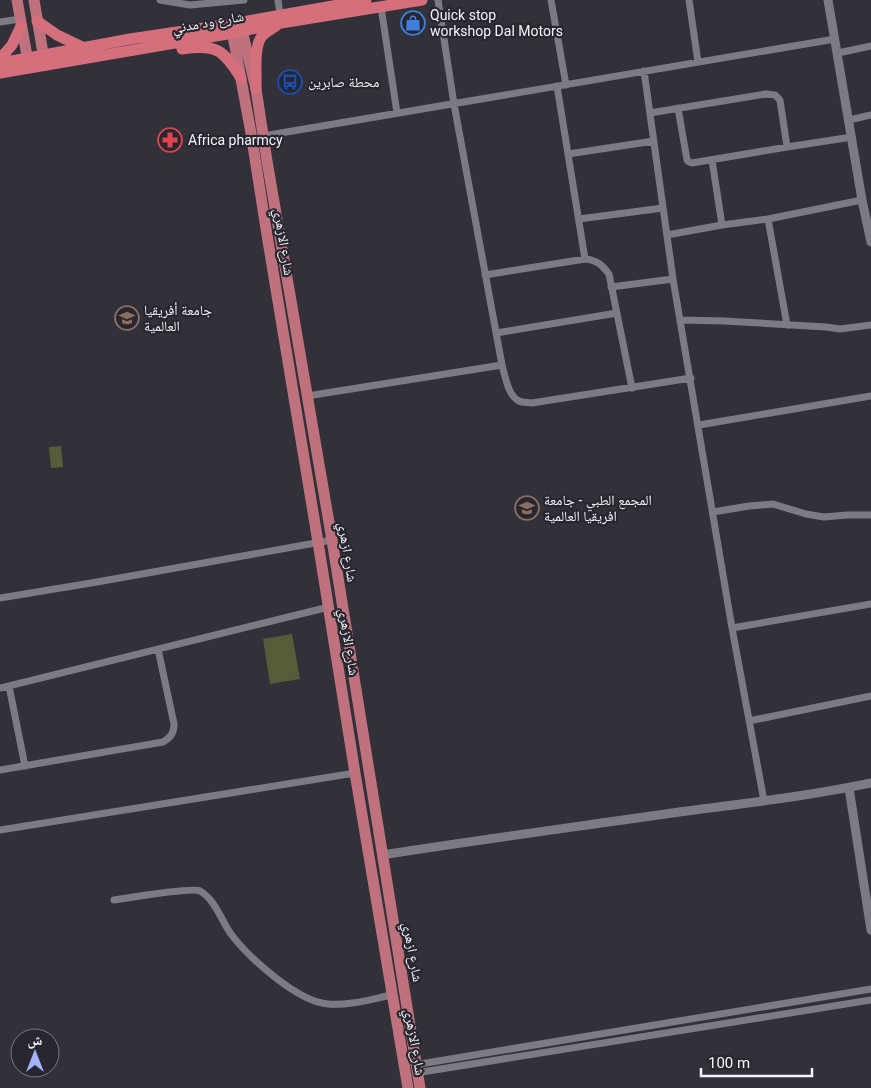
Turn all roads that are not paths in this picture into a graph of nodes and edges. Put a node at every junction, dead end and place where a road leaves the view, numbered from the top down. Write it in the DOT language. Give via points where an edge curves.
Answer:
graph roads {
  1 [pos="17,0"];
  2 [pos="34,0"];
  3 [pos="160,0"];
  4 [pos="244,0"];
  5 [pos="278,0"];
  6 [pos="366,0"];
  7 [pos="422,0"];
  8 [pos="438,0"];
  9 [pos="551,0"];
  10 [pos="689,0"];
  11 [pos="828,0"];
  12 [pos="324,3"];
  13 [pos="381,7"];
  14 [pos="281,19"];
  15 [pos="37,21"];
  16 [pos="0,22"];
  17 [pos="20,22"];
  18 [pos="237,28"];
  19 [pos="835,39"];
  20 [pos="871,46"];
  21 [pos="83,48"];
  22 [pos="838,53"];
  23 [pos="45,60"];
  24 [pos="0,61"];
  25 [pos="77,61"];
  26 [pos="698,62"];
  27 [pos="28,63"];
  28 [pos="644,71"];
  29 [pos="0,74"];
  30 [pos="240,78"];
  31 [pos="566,84"];
  32 [pos="557,86"];
  33 [pos="256,89"];
  34 [pos="454,104"];
  35 [pos="678,108"];
  36 [pos="398,113"];
  37 [pos="650,113"];
  38 [pos="871,115"];
  39 [pos="849,120"];
  40 [pos="263,136"];
  41 [pos="852,137"];
  42 [pos="654,141"];
  43 [pos="787,147"];
  44 [pos="568,154"];
  45 [pos="712,160"];
  46 [pos="265,184"];
  47 [pos="867,199"];
  48 [pos="663,208"];
  49 [pos="579,219"];
  50 [pos="768,219"];
  51 [pos="722,225"];
  52 [pos="667,235"];
  53 [pos="871,242"];
  54 [pos="585,259"];
  55 [pos="486,275"];
  56 [pos="674,279"];
  57 [pos="611,287"];
  58 [pos="617,313"];
  59 [pos="680,320"];
  60 [pos="871,324"];
  61 [pos="787,325"];
  62 [pos="496,333"];
  63 [pos="502,365"];
  64 [pos="691,378"];
  65 [pos="632,388"];
  66 [pos="307,396"];
  67 [pos="871,396"];
  68 [pos="698,425"];
  69 [pos="713,512"];
  70 [pos="871,516"];
  71 [pos="332,540"];
  72 [pos="318,542"];
  73 [pos="0,598"];
  74 [pos="871,604"];
  75 [pos="329,607"];
  76 [pos="732,628"];
  77 [pos="158,649"];
  78 [pos="9,686"];
  79 [pos="0,688"];
  80 [pos="871,696"];
  81 [pos="749,721"];
  82 [pos="24,766"];
  83 [pos="0,770"];
  84 [pos="355,773"];
  85 [pos="871,783"];
  86 [pos="849,788"];
  87 [pos="764,801"];
  88 [pos="0,830"];
  89 [pos="382,855"];
  90 [pos="114,900"];
  91 [pos="871,930"];
  92 [pos="871,989"];
  93 [pos="392,996"];
  94 [pos="871,1000"];
  95 [pos="417,1069"];
  96 [pos="405,1071"];
  97 [pos="408,1088"];
  98 [pos="420,1088"];
  1 -- 17 [label="main road"];
  2 -- 15 [label="main road"];
  3 -- 4 [label="street" via="190,5"];
  5 -- 14 [label="street"];
  6 -- 12 [label="highway, شارع ود مدني"];
  7 -- 13 [label="highway, شارع ود مدني"];
  8 -- 34 [label="street"];
  9 -- 31 [label="street"];
  10 -- 26 [label="street"];
  11 -- 19 [label="street"];
  12 -- 14 [label="highway, شارع ود مدني"];
  13 -- 14 [label="highway, شارع ود مدني"];
  13 -- 36 [label="street"];
  14 -- 18 [label="highway, شارع ود مدني"];
  14 -- 33 [label="highway" via="259,41"];
  15 -- 21 [label="highway"];
  15 -- 23 [label="main road"];
  16 -- 17 [label="street"];
  17 -- 24 [label="highway" via="12,45"];
  17 -- 27 [label="main road"];
  18 -- 21 [label="highway, شارع ود مدني"];
  18 -- 25 [label="highway, شارع ود مدني"];
  18 -- 30 [label="main road, شارع الازهري"];
  18 -- 33 [label="main road, شارع ازهري"];
  19 -- 22 [label="street"];
  19 -- 26 [label="street"];
  20 -- 22 [label="street"];
  21 -- 23 [label="highway, شارع ود مدني"];
  22 -- 39 [label="street"];
  23 -- 25 [label="highway, شارع ود مدني"];
  23 -- 27 [label="highway, شارع ود مدني"];
  24 -- 27 [label="highway, شارع ود مدني"];
  25 -- 30 [label="highway" via="89,64 209,48 223,54"];
  26 -- 28 [label="street"];
  27 -- 29 [label="highway, شارع ود مدني"];
  28 -- 31 [label="street"];
  28 -- 37 [label="street"];
  30 -- 46 [label="main road, شارع الازهري"];
  31 -- 32 [label="street"];
  32 -- 34 [label="street"];
  32 -- 44 [label="street"];
  33 -- 40 [label="main road, شارع ازهري"];
  34 -- 36 [label="street"];
  34 -- 55 [label="street"];
  35 -- 37 [label="street"];
  35 -- 43 [label="street" via="775,95 780,100"];
  35 -- 45 [label="street" via="688,162"];
  36 -- 40 [label="street"];
  37 -- 42 [label="street"];
  38 -- 39 [label="street"];
  39 -- 41 [label="street"];
  40 -- 46 [label="main road, شارع ازهري"];
  41 -- 43 [label="street"];
  41 -- 47 [label="street"];
  42 -- 44 [label="street"];
  42 -- 48 [label="street"];
  43 -- 45 [label="street"];
  44 -- 49 [label="street"];
  45 -- 51 [label="street"];
  46 -- 66 [label="main road, شارع ازهري"];
  46 -- 72 [label="main road, شارع الازهري" via="267,235"];
  47 -- 50 [label="street"];
  47 -- 53 [label="street"];
  48 -- 49 [label="street"];
  48 -- 52 [label="street"];
  49 -- 54 [label="street"];
  50 -- 51 [label="street"];
  50 -- 61 [label="street"];
  51 -- 52 [label="street"];
  52 -- 56 [label="street"];
  54 -- 55 [label="street"];
  54 -- 57 [label="street" via="598,262 603,267"];
  55 -- 62 [label="street"];
  56 -- 57 [label="street"];
  56 -- 59 [label="street"];
  57 -- 58 [label="street"];
  58 -- 62 [label="street"];
  58 -- 65 [label="street"];
  59 -- 61 [label="street"];
  59 -- 64 [label="street"];
  60 -- 61 [label="street" via="840,329"];
  62 -- 63 [label="street"];
  63 -- 65 [label="street" via="508,388 520,402"];
  63 -- 66 [label="street"];
  64 -- 65 [label="street"];
  64 -- 68 [label="street"];
  66 -- 71 [label="main road, شارع ازهري"];
  67 -- 68 [label="street"];
  68 -- 69 [label="street"];
  69 -- 70 [label="street" via="773,504 824,518"];
  69 -- 76 [label="street"];
  71 -- 72 [label="street"];
  71 -- 89 [label="main road, شارع ازهري"];
  72 -- 73 [label="street"];
  72 -- 75 [label="main road, شارع الازهري"];
  74 -- 76 [label="street"];
  75 -- 77 [label="street"];
  75 -- 84 [label="main road, شارع الازهري"];
  76 -- 81 [label="street"];
  77 -- 78 [label="street"];
  77 -- 82 [label="street" via="174,724 170,738 163,742"];
  78 -- 79 [label="street"];
  78 -- 82 [label="street"];
  80 -- 81 [label="street"];
  81 -- 87 [label="street"];
  82 -- 83 [label="street"];
  84 -- 88 [label="street"];
  84 -- 93 [label="main road, شارع الازهري"];
  85 -- 86 [label="street"];
  86 -- 87 [label="street"];
  86 -- 91 [label="street"];
  87 -- 89 [label="street"];
  89 -- 95 [label="main road, شارع ازهري"];
  90 -- 93 [label="street" via="200,891 217,909 235,939 292,990 326,1004"];
  92 -- 95 [label="street"];
  93 -- 96 [label="main road, شارع الازهري"];
  94 -- 95 [label="street"];
  95 -- 96 [label="street"];
  95 -- 98 [label="main road, شارع ازهري"];
  96 -- 97 [label="main road, شارع الازهري"];
}
